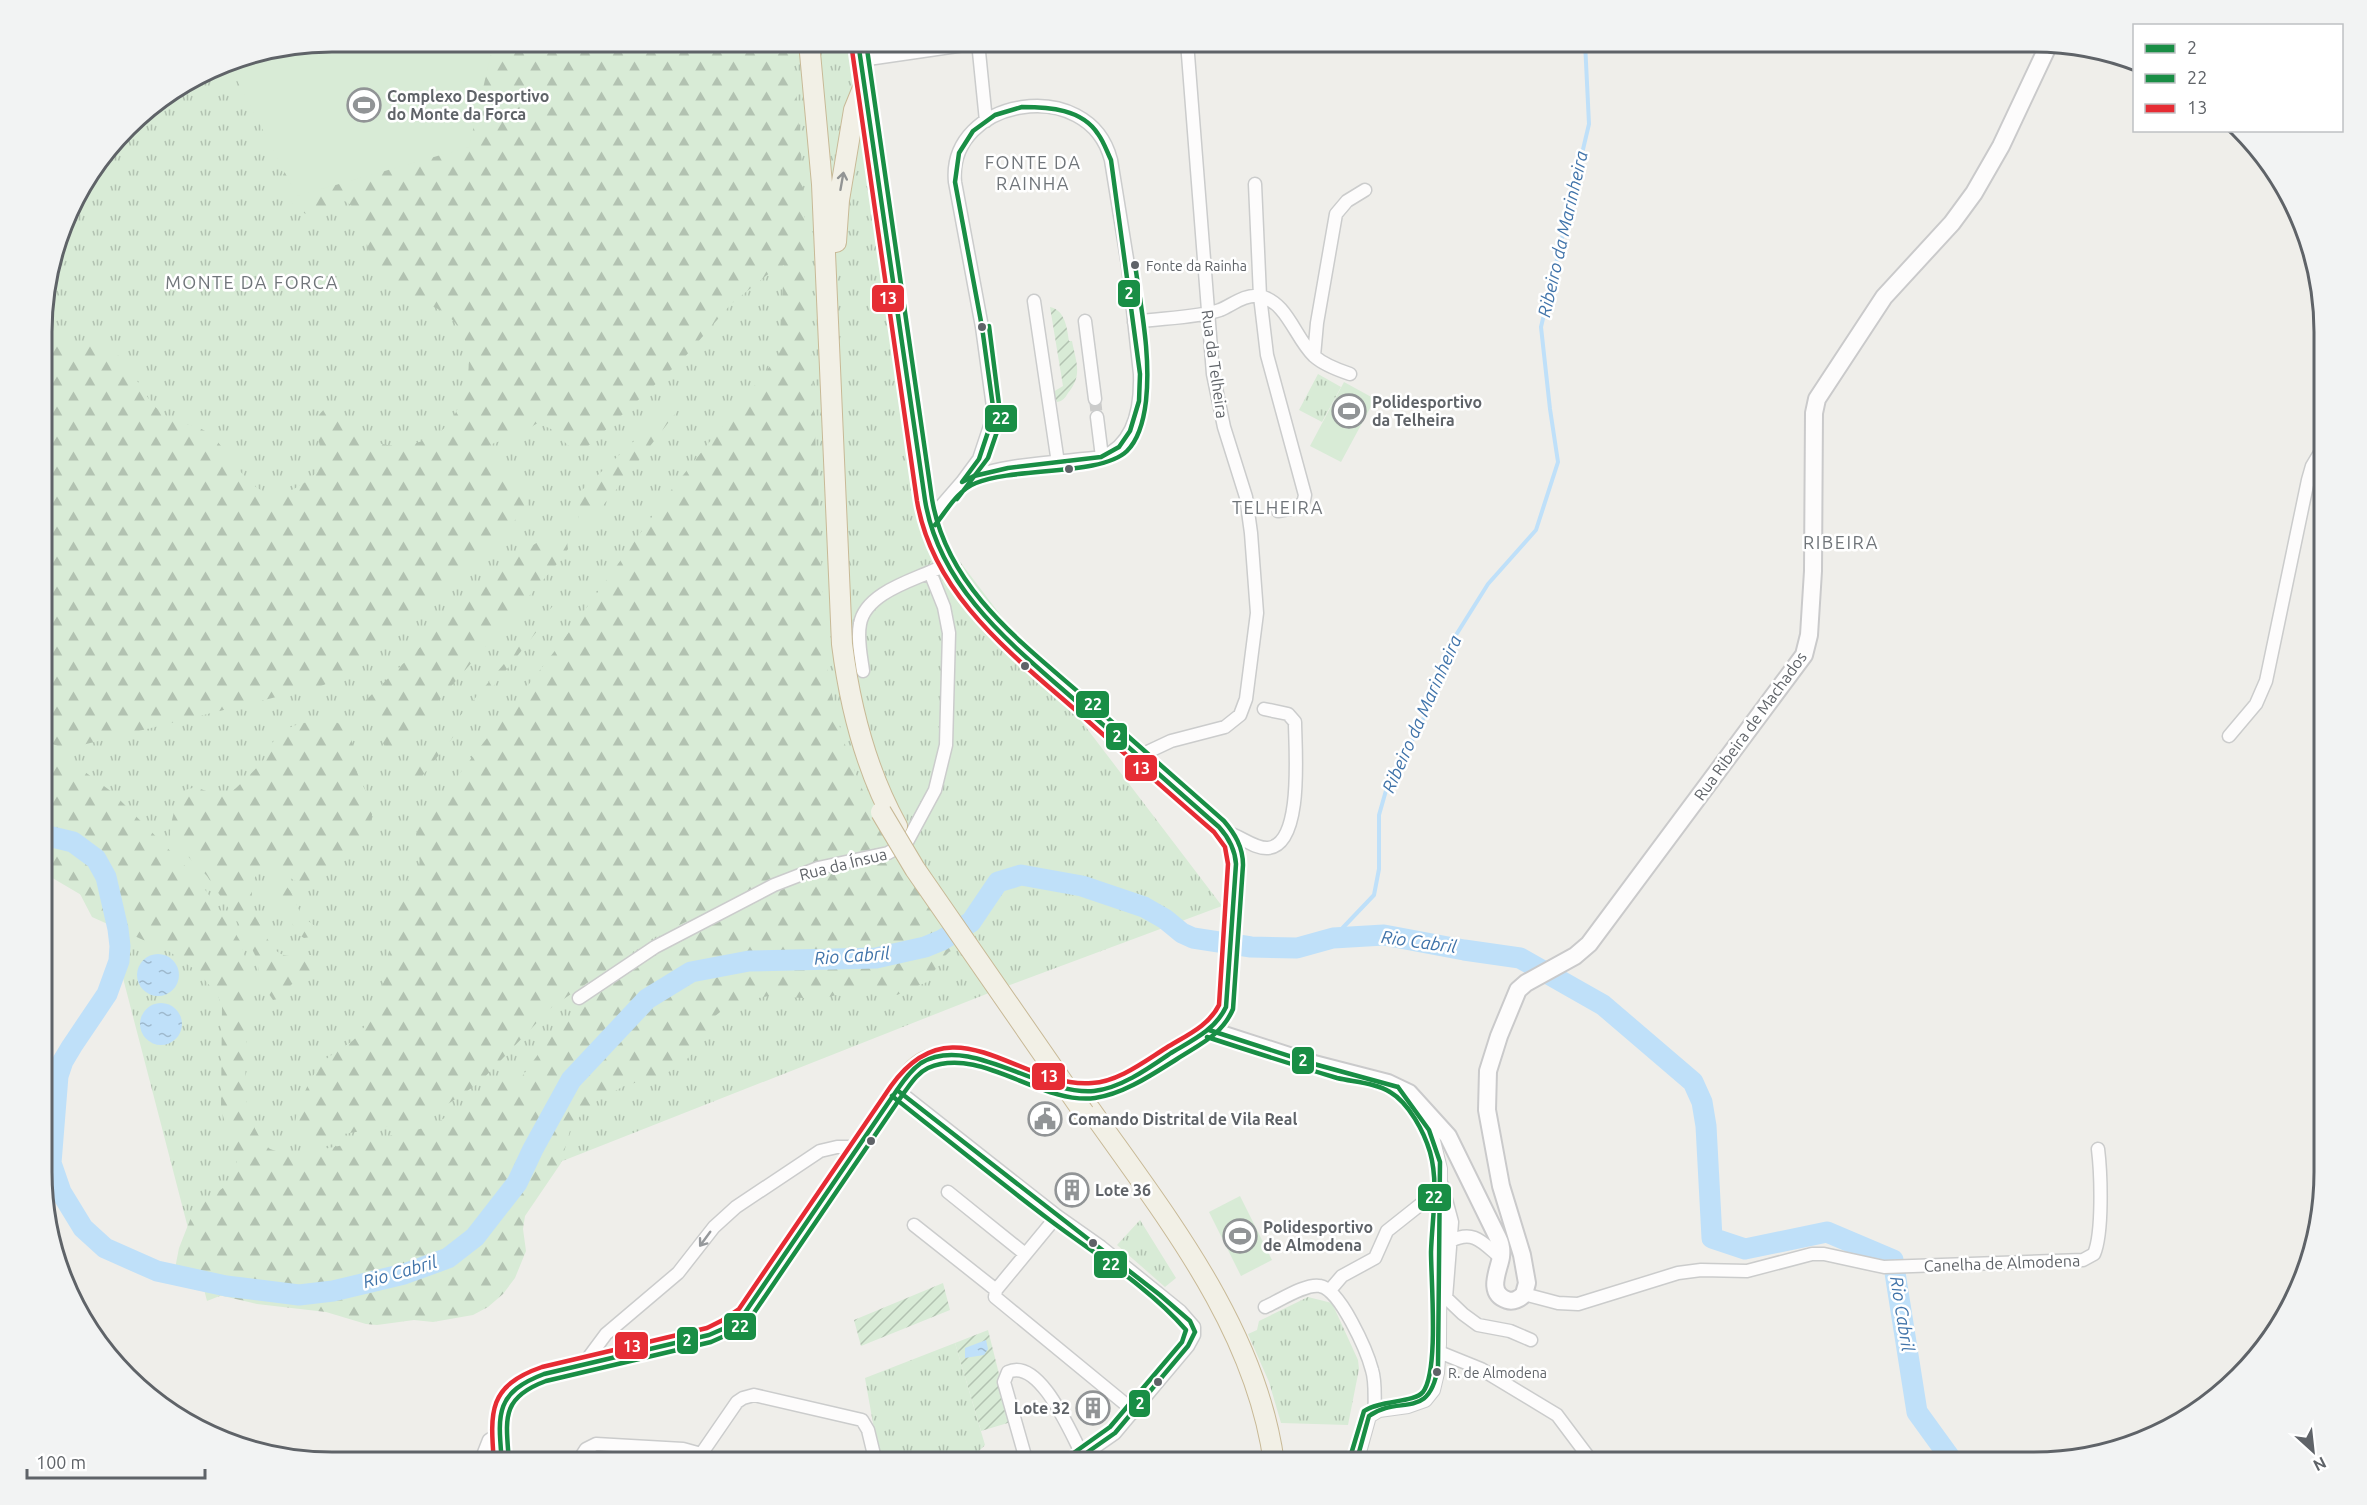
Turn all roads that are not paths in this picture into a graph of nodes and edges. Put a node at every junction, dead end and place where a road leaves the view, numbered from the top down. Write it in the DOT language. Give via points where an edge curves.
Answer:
graph roads {
  1 [pos="800,52"];
  2 [pos="810,52"];
  3 [pos="860,52"];
  4 [pos="979,52"];
  5 [pos="1187,52"];
  6 [pos="2045,53"];
  7 [pos="865,83"];
  8 [pos="986,121"];
  9 [pos="1255,184"];
  10 [pos="1365,190"];
  11 [pos="1260,296"];
  12 [pos="1034,301"];
  13 [pos="1207,313"];
  14 [pos="1085,321"];
  15 [pos="1134,322"];
  16 [pos="1314,356"];
  17 [pos="1350,374"];
  18 [pos="1095,399"];
  19 [pos="1097,417"];
  20 [pos="832,421"];
  21 [pos="1102,457"];
  22 [pos="1058,463"];
  23 [pos="2314,464"];
  24 [pos="962,482"];
  25 [pos="1278,511"];
  26 [pos="929,520"];
  27 [pos="948,564"];
  28 [pos="930,572"];
  29 [pos="863,671"];
  30 [pos="1264,709"];
  31 [pos="2229,736"];
  32 [pos="1139,756"];
  33 [pos="884,811"];
  34 [pos="1224,832"];
  35 [pos="579,998"];
  36 [pos="1209,1030"];
  37 [pos="1398,1087"];
  38 [pos="897,1090"];
  39 [pos="1087,1111"];
  40 [pos="857,1147"];
  41 [pos="2098,1149"];
  42 [pos="1441,1181"];
  43 [pos="948,1192"];
  44 [pos="1421,1204"];
  45 [pos="1057,1216"];
  46 [pos="914,1225"];
  47 [pos="1450,1241"];
  48 [pos="1025,1254"];
  49 [pos="1501,1258"];
  50 [pos="996,1290"];
  51 [pos="1330,1290"];
  52 [pos="1442,1294"];
  53 [pos="1524,1294"];
  54 [pos="1265,1307"];
  55 [pos="1530,1340"];
  56 [pos="1439,1352"];
  57 [pos="583,1365"];
  58 [pos="1375,1411"];
  59 [pos="1135,1412"];
  60 [pos="500,1433"];
  61 [pos="484,1453"];
  62 [pos="501,1453"];
  63 [pos="583,1453"];
  64 [pos="689,1453"];
  65 [pos="702,1453"];
  66 [pos="874,1453"];
  67 [pos="1024,1453"];
  68 [pos="1076,1453"];
  69 [pos="1089,1453"];
  70 [pos="1262,1453"];
  71 [pos="1272,1453"];
  72 [pos="1358,1453"];
  73 [pos="1586,1453"];
  1 -- 33 [label="highway" via="812,185 835,657 850,735"];
  2 -- 20 [label="highway" via="822,184"];
  3 -- 7 [label="main road"];
  4 -- 8 [label="street"];
  5 -- 13 [label="street, Rua da Telheira"];
  6 -- 53 [label="main road, Rua Ribeira de Machados" via="1974,193 1884,297 1817,399 1810,626 1804,655 1589,944 1516,993 1488,1071 1486,1096 1501,1186 1523,1259 1527,1283"];
  20 -- 7 [label="highway, one-way" via="837,217 854,110"];
  7 -- 26 [label="main road"];
  8 -- 15 [label="street" via="1011,110 1058,107 1086,120 1102,138 1111,160"];
  8 -- 24 [label="street" via="962,145 953,168 994,414 982,454"];
  9 -- 11 [label="street"];
  10 -- 16 [label="street" via="1347,201 1336,214"];
  11 -- 13 [label="street"];
  11 -- 16 [label="street" via="1284,313"];
  11 -- 25 [label="street" via="1268,362 1305,493 1300,507"];
  12 -- 22 [label="street"];
  13 -- 15 [label="street"];
  13 -- 32 [label="street, Rua da Telheira" via="1213,374 1224,427 1246,497 1251,533 1257,613 1248,691 1242,710 1229,725 1171,741"];
  14 -- 18 [label="street"];
  15 -- 21 [label="street" via="1140,383 1136,411 1127,439"];
  16 -- 17 [label="street"];
  19 -- 21 [label="street"];
  20 -- 33 [label="highway" via="845,668 859,731"];
  21 -- 22 [label="street"];
  22 -- 24 [label="street" via="989,472"];
  23 -- 31 [label="street" via="2266,681 2256,705"];
  24 -- 26 [label="street"];
  26 -- 27 [label="main road"];
  27 -- 28 [label="street"];
  27 -- 32 [label="main road" via="971,602 994,628"];
  28 -- 29 [label="street" via="884,594 864,614 859,634"];
  28 -- 35 [label="street, Rua da Ínsua" via="949,633 945,760 935,790 907,842 888,853 818,868 774,885 655,947"];
  30 -- 34 [label="street" via="1288,714 1295,722 1295,788 1290,824 1280,842 1267,848"];
  32 -- 34 [label="main road"];
  33 -- 39 [label="highway"];
  33 -- 39 [label="highway, bridge" via="915,869"];
  34 -- 36 [label="main road" via="1235,852 1236,869 1227,996 1222,1016"];
  36 -- 37 [label="main road"];
  36 -- 38 [label="main road" via="1123,1081 1098,1090 1065,1088 953,1056 935,1057 920,1064"];
  37 -- 42 [label="street" via="1432,1137"];
  37 -- 49 [label="main road" via="1413,1097 1448,1136 1498,1238"];
  38 -- 40 [label="main road"];
  38 -- 45 [label="street"];
  39 -- 70 [label="highway" via="1213,1306 1244,1373"];
  39 -- 71 [label="highway" via="1200,1270 1233,1330 1257,1389"];
  40 -- 57 [label="street, one-way" via="820,1151 747,1198 714,1227 678,1273 606,1334"];
  40 -- 57 [label="main road" via="757,1298 732,1324 709,1335"];
  41 -- 53 [label="street, Canelha de Almodena" via="2098,1238 2090,1258 2080,1261 1895,1267 1812,1254 1748,1271 1701,1270 1678,1274 1578,1304 1561,1304"];
  42 -- 47 [label="street" via="1451,1217"];
  42 -- 52 [label="street"];
  43 -- 48 [label="street"];
  44 -- 51 [label="street" via="1387,1231 1375,1258 1344,1274"];
  45 -- 48 [label="street"];
  45 -- 59 [label="street" via="1101,1247 1192,1324 1195,1332 1188,1346"];
  46 -- 50 [label="street"];
  47 -- 49 [label="street" via="1472,1236"];
  47 -- 52 [label="street"];
  48 -- 50 [label="street"];
  49 -- 53 [label="main road" via="1495,1281 1497,1292 1510,1300"];
  50 -- 59 [label="street" via="996,1299 1005,1307"];
  51 -- 54 [label="street" via="1310,1286"];
  51 -- 58 [label="street" via="1371,1365"];
  52 -- 55 [label="street" via="1478,1325 1510,1331"];
  52 -- 56 [label="street"];
  56 -- 58 [label="street" via="1435,1381 1428,1397 1414,1405"];
  56 -- 73 [label="street" via="1481,1369 1557,1414"];
  57 -- 60 [label="main road" via="538,1376 515,1388 502,1405"];
  58 -- 72 [label="street" via="1367,1419"];
  59 -- 69 [label="street"];
  60 -- 61 [label="street" via="489,1439"];
  60 -- 62 [label="main road"];
  63 -- 64 [label="street" via="596,1444 683,1449"];
  65 -- 66 [label="street" via="737,1402 754,1395 861,1420"];
  67 -- 68 [label="street" via="1004,1382 1008,1372 1015,1369 1027,1372 1046,1390"];
}
